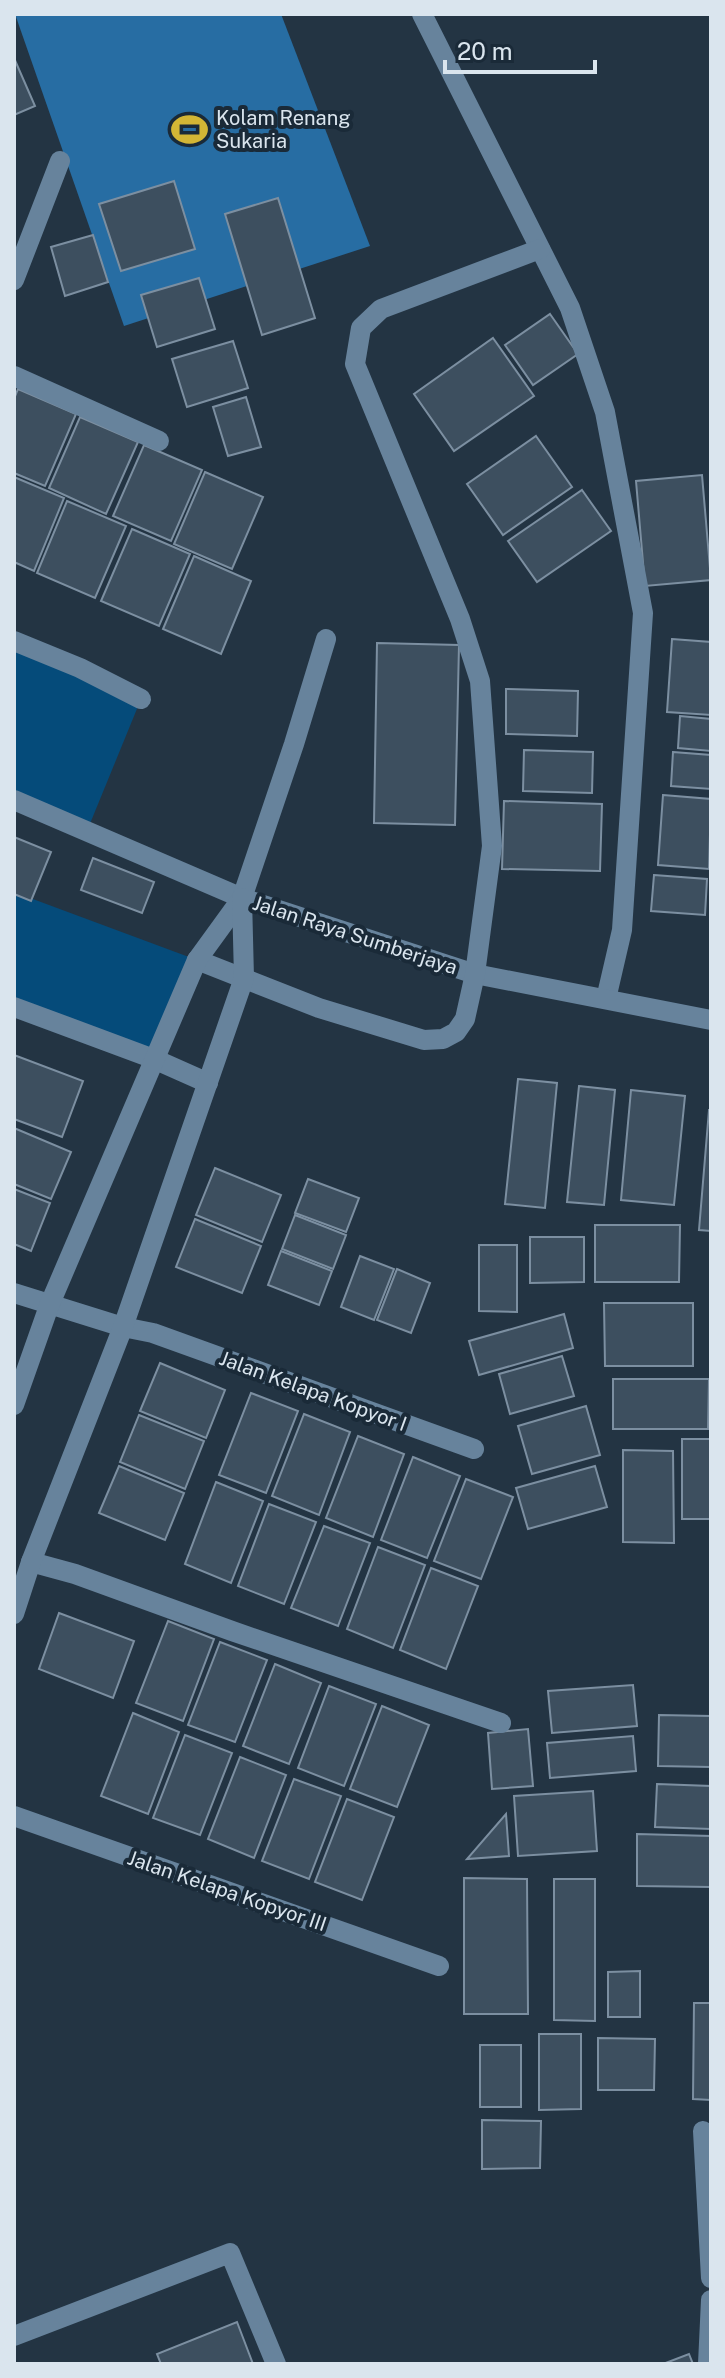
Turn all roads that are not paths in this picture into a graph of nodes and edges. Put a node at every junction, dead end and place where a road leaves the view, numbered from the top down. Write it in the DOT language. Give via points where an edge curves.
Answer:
graph roads {
  1 [pos="422,14"];
  2 [pos="60,161"];
  3 [pos="540,249"];
  4 [pos="14,280"];
  5 [pos="14,376"];
  6 [pos="159,441"];
  7 [pos="326,639"];
  8 [pos="14,641"];
  9 [pos="141,699"];
  10 [pos="14,800"];
  11 [pos="242,898"];
  12 [pos="197,960"];
  13 [pos="475,974"];
  14 [pos="244,978"];
  15 [pos="606,999"];
  16 [pos="14,1007"];
  17 [pos="711,1020"];
  18 [pos="154,1059"];
  19 [pos="208,1083"];
  20 [pos="14,1293"];
  21 [pos="49,1306"];
  22 [pos="123,1327"];
  23 [pos="14,1405"];
  24 [pos="474,1449"];
  25 [pos="31,1562"];
  26 [pos="14,1614"];
  27 [pos="501,1723"];
  28 [pos="14,1816"];
  29 [pos="439,1966"];
  30 [pos="703,2131"];
  31 [pos="711,2278"];
  32 [pos="711,2300"];
  33 [pos="14,2336"];
  34 [pos="276,2364"];
  35 [pos="708,2364"];
  1 -- 3 [label="street"];
  2 -- 4 [label="street"];
  3 -- 13 [label="street" via="381,309 361,328 355,364 460,619 480,681 492,846"];
  3 -- 15 [label="street" via="570,308 605,412 643,613 622,930"];
  5 -- 6 [label="street"];
  7 -- 11 [label="street"];
  8 -- 9 [label="street"];
  10 -- 11 [label="street, Jalan Raya Sumberjaya"];
  11 -- 12 [label="street"];
  11 -- 13 [label="street, Jalan Raya Sumberjaya"];
  11 -- 14 [label="street"];
  12 -- 14 [label="street"];
  12 -- 18 [label="street"];
  13 -- 14 [label="street" via="465,1019 456,1032 424,1040"];
  13 -- 15 [label="street, Jalan Raya Sumberjaya"];
  14 -- 19 [label="street"];
  15 -- 17 [label="street, Jalan Raya Sumberjaya"];
  16 -- 18 [label="street"];
  18 -- 19 [label="street"];
  18 -- 21 [label="street"];
  19 -- 22 [label="street"];
  20 -- 21 [label="street, Jalan Kelapa Kopyor I"];
  21 -- 22 [label="street, Jalan Kelapa Kopyor I"];
  21 -- 23 [label="street"];
  22 -- 24 [label="street, Jalan Kelapa Kopyor I" via="153,1333"];
  22 -- 25 [label="street"];
  25 -- 26 [label="street"];
  25 -- 27 [label="street"];
  28 -- 29 [label="street, Jalan Kelapa Kopyor III"];
  30 -- 31 [label="street"];
  32 -- 35 [label="street"];
  33 -- 34 [label="street" via="230,2253"];
}
